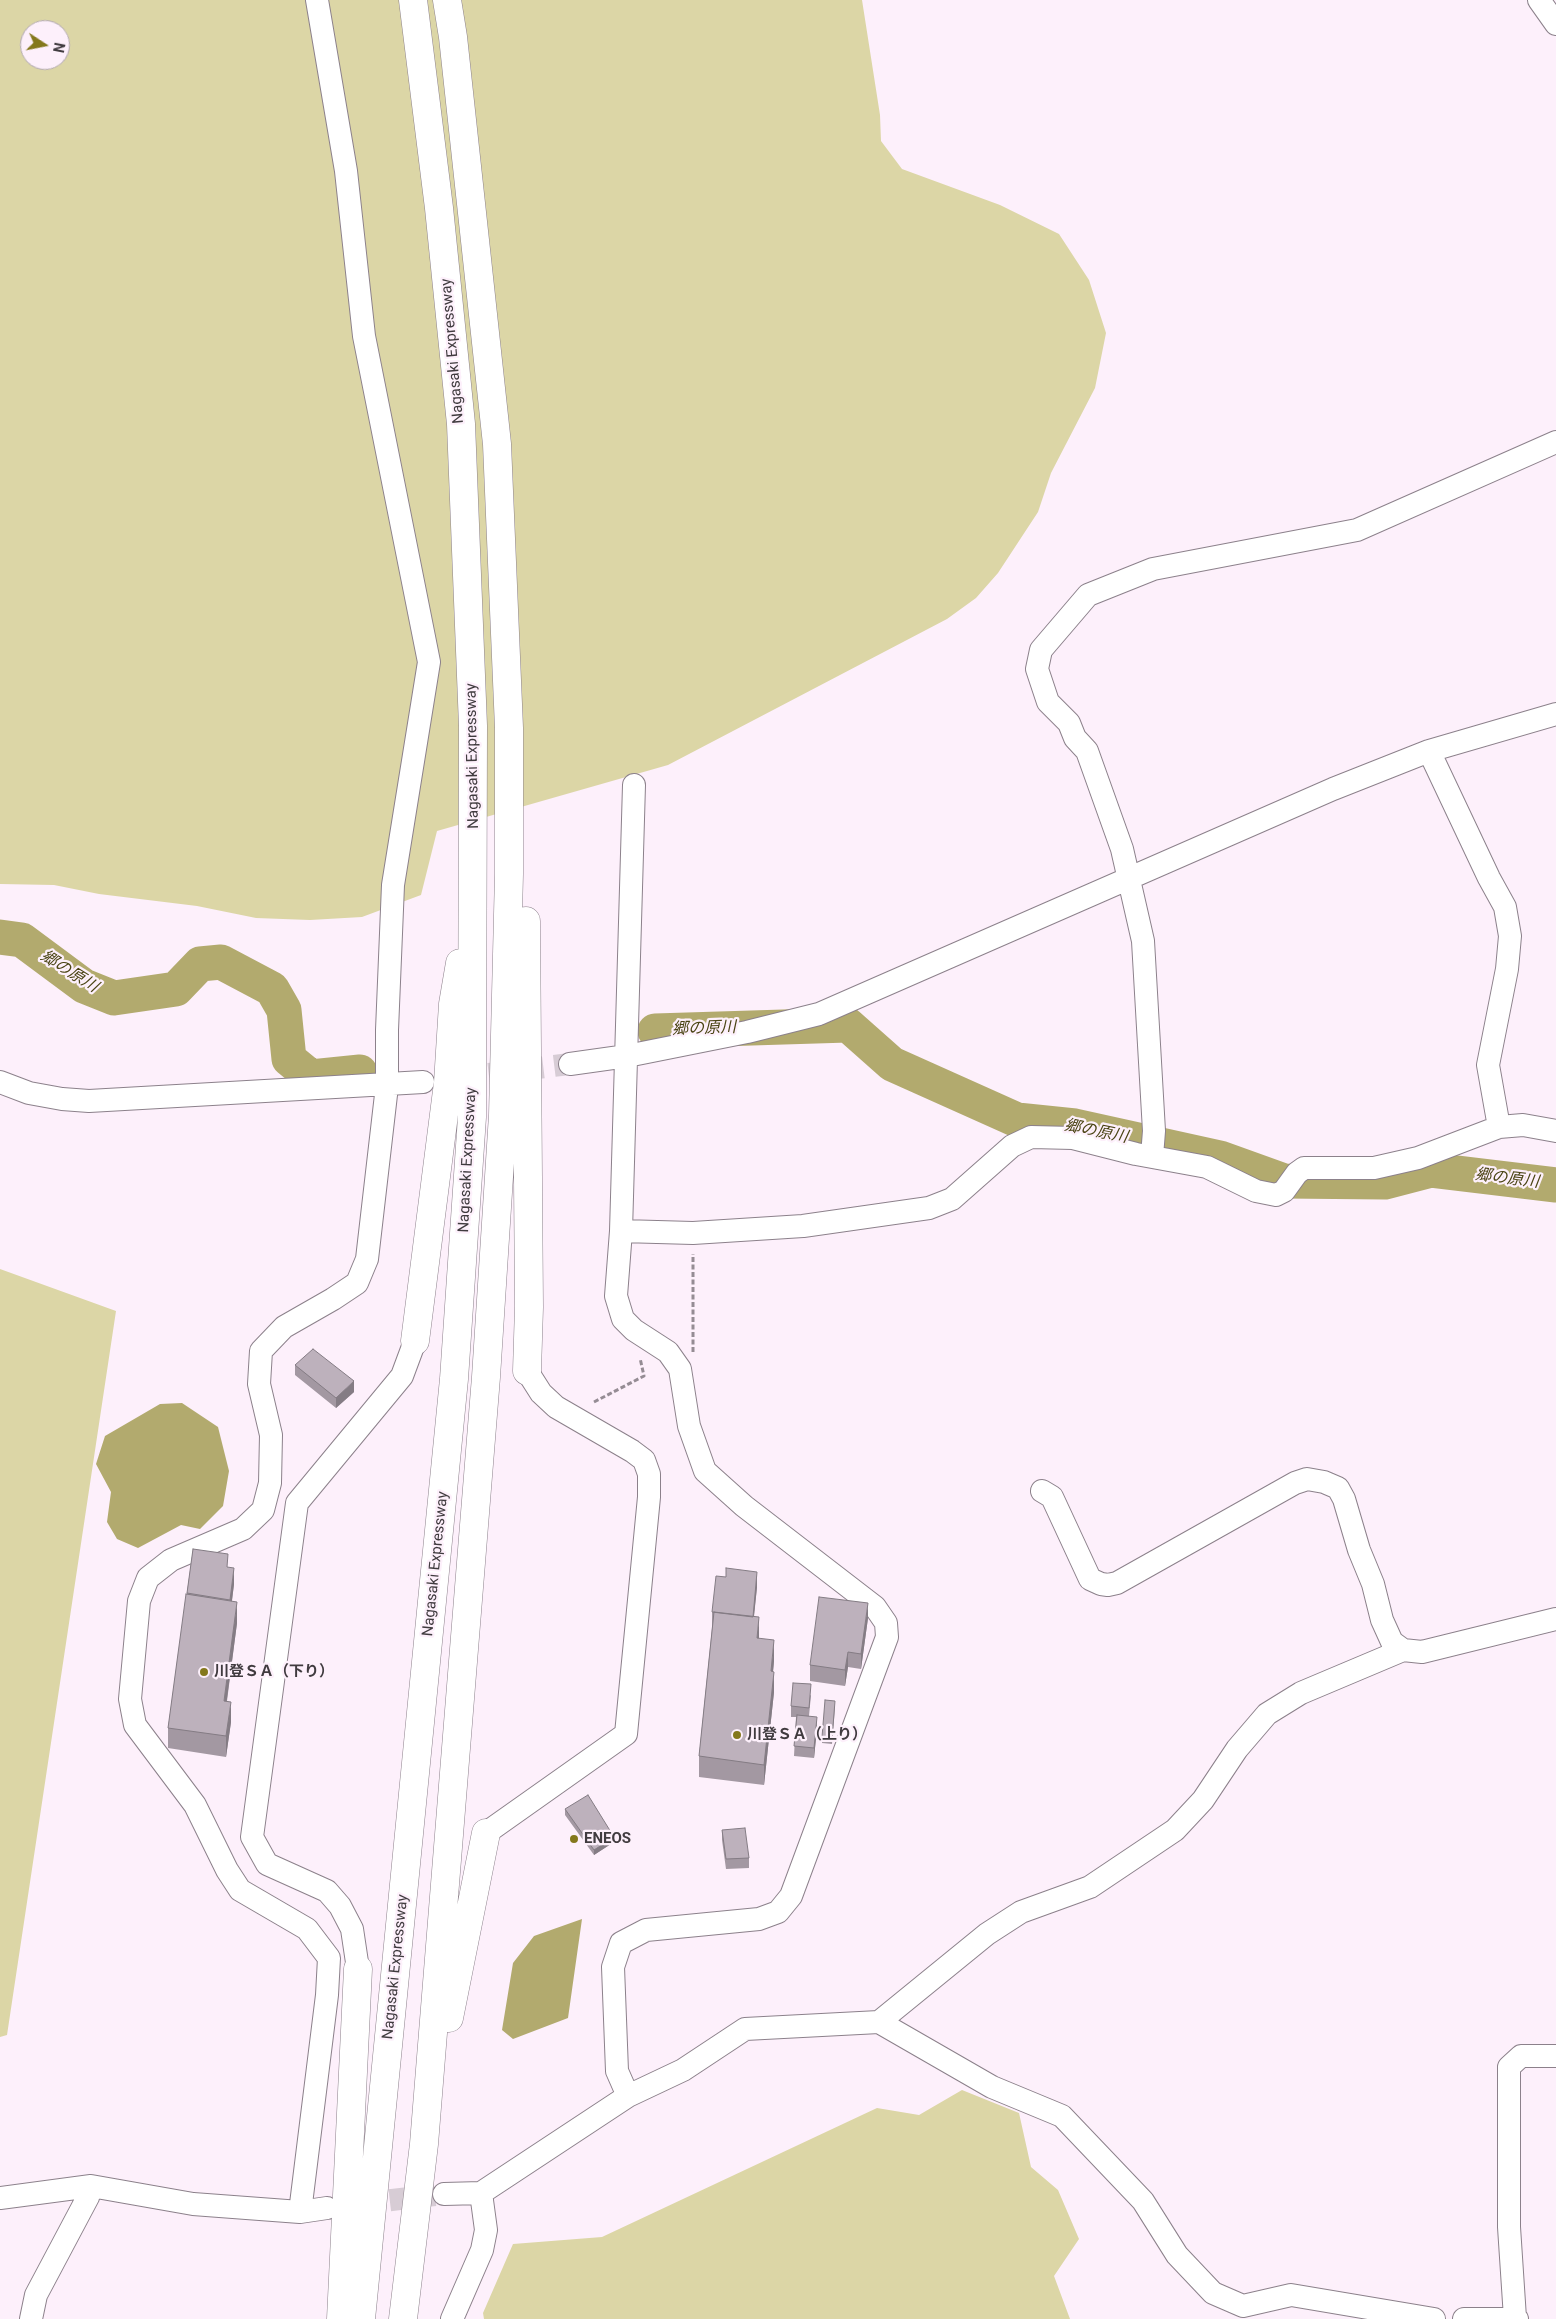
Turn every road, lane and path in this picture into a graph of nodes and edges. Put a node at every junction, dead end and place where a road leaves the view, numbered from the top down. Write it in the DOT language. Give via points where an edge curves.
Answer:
graph roads {
  1 [pos="318,0"];
  2 [pos="413,0"];
  3 [pos="447,0"];
  4 [pos="1539,0"];
  5 [pos="1556,24"];
  6 [pos="1556,442"];
  7 [pos="1556,714"];
  8 [pos="509,728"];
  9 [pos="1429,751"];
  10 [pos="634,785"];
  11 [pos="474,875"];
  12 [pos="1128,879"];
  13 [pos="627,1056"];
  14 [pos="570,1064"];
  15 [pos="0,1082"];
  16 [pos="423,1082"];
  17 [pos="387,1086"];
  18 [pos="1499,1127"];
  19 [pos="1556,1130"];
  20 [pos="1152,1156"];
  21 [pos="621,1231"];
  22 [pos="693,1233"];
  23 [pos="634,1330"];
  24 [pos="415,1341"];
  25 [pos="680,1369"];
  26 [pos="526,1371"];
  27 [pos="594,1402"];
  28 [pos="1042,1491"];
  29 [pos="1556,1619"];
  30 [pos="1403,1650"];
  31 [pos="486,1833"];
  32 [pos="358,1969"];
  33 [pos="879,2022"];
  34 [pos="1556,2056"];
  35 [pos="628,2096"];
  36 [pos="424,2144"];
  37 [pos="91,2186"];
  38 [pos="481,2193"];
  39 [pos="444,2194"];
  40 [pos="0,2198"];
  41 [pos="327,2208"];
  42 [pos="300,2212"];
  43 [pos="1243,2313"];
  44 [pos="30,2319"];
  45 [pos="341,2319"];
  46 [pos="361,2319"];
  47 [pos="404,2319"];
  48 [pos="452,2319"];
  49 [pos="1434,2319"];
  50 [pos="1464,2319"];
  51 [pos="1516,2319"];
  1 -- 17 [label="street" via="346,171 364,336 429,662 393,885"];
  2 -- 11 [label="highway, Nagasaki Expressway" via="440,208 461,424 474,726"];
  3 -- 8 [label="highway, Nagasaki Expressway" via="497,444"];
  4 -- 5 [label="street"];
  6 -- 12 [label="street" via="1357,530 1153,569 1088,595 1041,650 1037,669 1048,702 1069,723 1075,738 1087,751 1122,849"];
  7 -- 9 [label="street"];
  8 -- 26 [label="highway" via="526,924 529,1297"];
  8 -- 36 [label="highway, Nagasaki Expressway" via="504,1115"];
  9 -- 12 [label="street" via="1333,789"];
  9 -- 18 [label="street" via="1504,907 1510,936 1507,969 1488,1066"];
  10 -- 13 [label="street"];
  11 -- 24 [label="highway" via="453,1004 448,1083"];
  11 -- 46 [label="highway, Nagasaki Expressway" via="472,1117 454,1379"];
  12 -- 13 [label="street" via="819,1014"];
  12 -- 20 [label="street" via="1143,941 1154,1131"];
  13 -- 14 [label="street"];
  13 -- 21 [label="street"];
  15 -- 17 [label="street" via="29,1093 89,1101"];
  16 -- 17 [label="street"];
  17 -- 42 [label="street" via="367,1259 357,1283 284,1327 261,1352 259,1384 271,1434 270,1483 264,1510 243,1529 171,1560 148,1578 140,1601 130,1699 135,1725 195,1805 240,1890 308,1929 329,1958 328,1995"];
  18 -- 19 [label="street" via="1524,1125"];
  18 -- 20 [label="street" via="1418,1158 1374,1168 1304,1168 1284,1191 1276,1195 1256,1191 1207,1167"];
  20 -- 22 [label="street" via="1072,1138 1031,1137 1012,1146 952,1199 929,1208 803,1226"];
  21 -- 22 [label="street"];
  21 -- 23 [label="street" via="616,1296 623,1319"];
  22 -- 25 [label="path" via="693,1353"];
  23 -- 25 [label="street" via="668,1352"];
  23 -- 27 [label="path" via="644,1376"];
  24 -- 32 [label="street" via="402,1376 297,1503 252,1837 267,1864 327,1891 340,1906 352,1929"];
  25 -- 35 [label="street" via="689,1426 705,1471 744,1506 875,1607 886,1622 887,1637 791,1896 778,1912 759,1919 646,1930 621,1942 613,1967 617,2071"];
  26 -- 31 [label="street" via="556,1407 644,1460 649,1474 649,1497 626,1734"];
  28 -- 30 [label="street" via="1052,1497 1090,1578 1108,1584 1117,1583 1295,1483 1308,1479 1338,1488 1373,1584 1382,1620 1392,1642"];
  29 -- 30 [label="street" via="1422,1652"];
  30 -- 33 [label="street" via="1301,1693 1267,1714 1237,1749 1202,1800 1175,1830 1090,1887 1021,1912 987,1934"];
  31 -- 36 [label="highway"];
  32 -- 45 [label="highway"];
  33 -- 35 [label="street" via="745,2029 683,2070"];
  33 -- 43 [label="street" via="992,2087 1062,2116 1144,2201 1177,2255 1213,2293"];
  34 -- 51 [label="street" via="1521,2056 1510,2067 1509,2227"];
  35 -- 38 [label="street"];
  36 -- 47 [label="highway, Nagasaki Expressway"];
  37 -- 40 [label="street"];
  37 -- 42 [label="street" via="193,2204"];
  37 -- 44 [label="street" via="36,2295"];
  38 -- 39 [label="street"];
  38 -- 48 [label="street" via="486,2230 482,2250"];
  41 -- 42 [label="street"];
  43 -- 49 [label="street" via="1291,2296"];
  50 -- 51 [label="street"];
}
